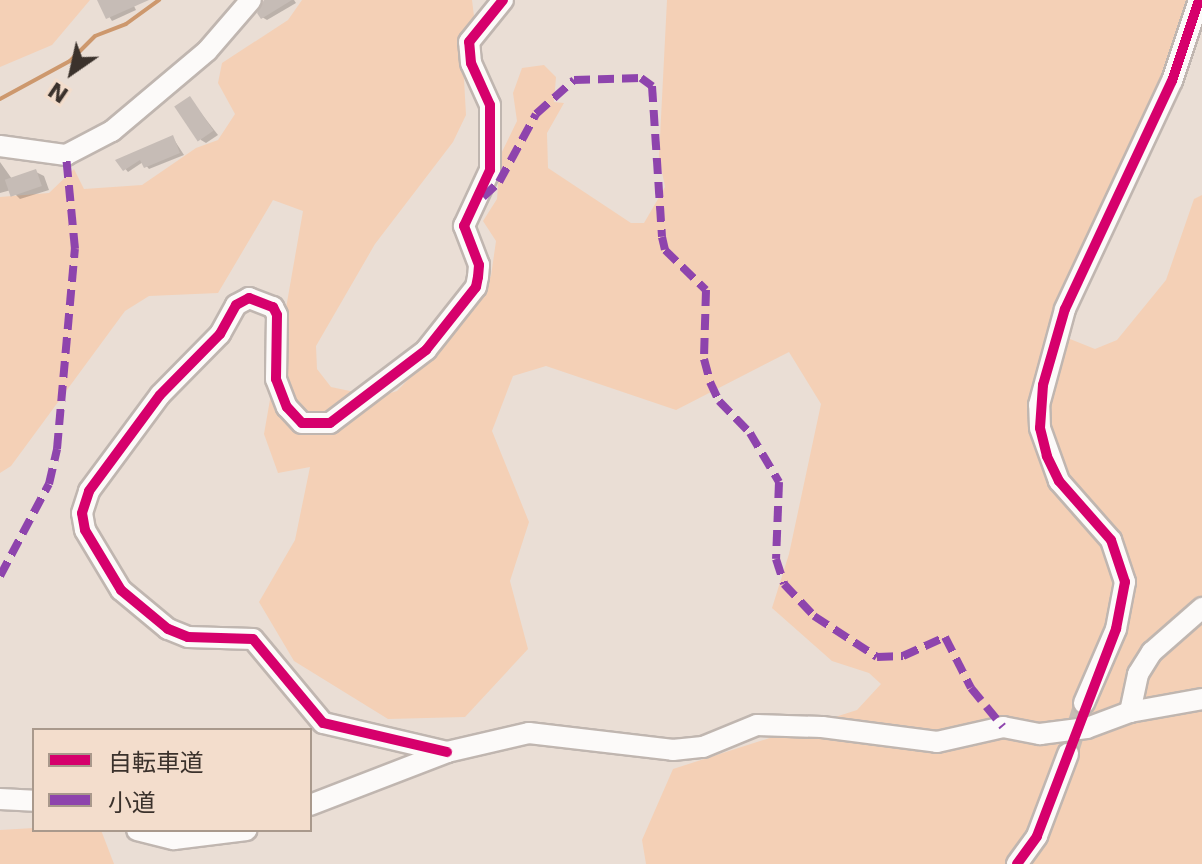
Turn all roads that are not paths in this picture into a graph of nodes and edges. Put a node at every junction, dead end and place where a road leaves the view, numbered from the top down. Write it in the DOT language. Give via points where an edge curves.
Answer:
graph roads {
  1 [pos="251,0"];
  2 [pos="503,0"];
  3 [pos="1199,0"];
  4 [pos="0,146"];
  5 [pos="1202,608"];
  6 [pos="1202,699"];
  7 [pos="1084,703"];
  8 [pos="1130,712"];
  9 [pos="447,752"];
  10 [pos="1068,754"];
  11 [pos="0,799"];
  12 [pos="32,801"];
  13 [pos="312,804"];
  14 [pos="145,832"];
  15 [pos="230,832"];
  16 [pos="1017,864"];
  1 -- 4 [label="street" via="207,51 112,131 66,155"];
  2 -- 9 [label="street" via="469,42 471,63 490,105 490,170 464,226 479,265 476,287 426,350 330,423 302,423 287,407 276,379 277,315 273,307 249,298 236,305 220,334 160,395 89,491 82,513 85,530 121,590 168,629 188,637 253,639 323,723"];
  3 -- 7 [label="street" via="1172,81 1065,309 1039,405 1047,456 1059,481 1111,540 1125,582 1116,629"];
  5 -- 8 [label="street" via="1152,652 1138,674"];
  6 -- 8 [label="street"];
  8 -- 9 [label="street" via="1087,728 1040,734 1003,727 937,742 822,727 757,725 703,747 673,750 548,732"];
  9 -- 13 [label="street"];
  10 -- 16 [label="street" via="1037,836"];
  11 -- 12 [label="street"];
  14 -- 15 [label="street" via="174,839"];
}
